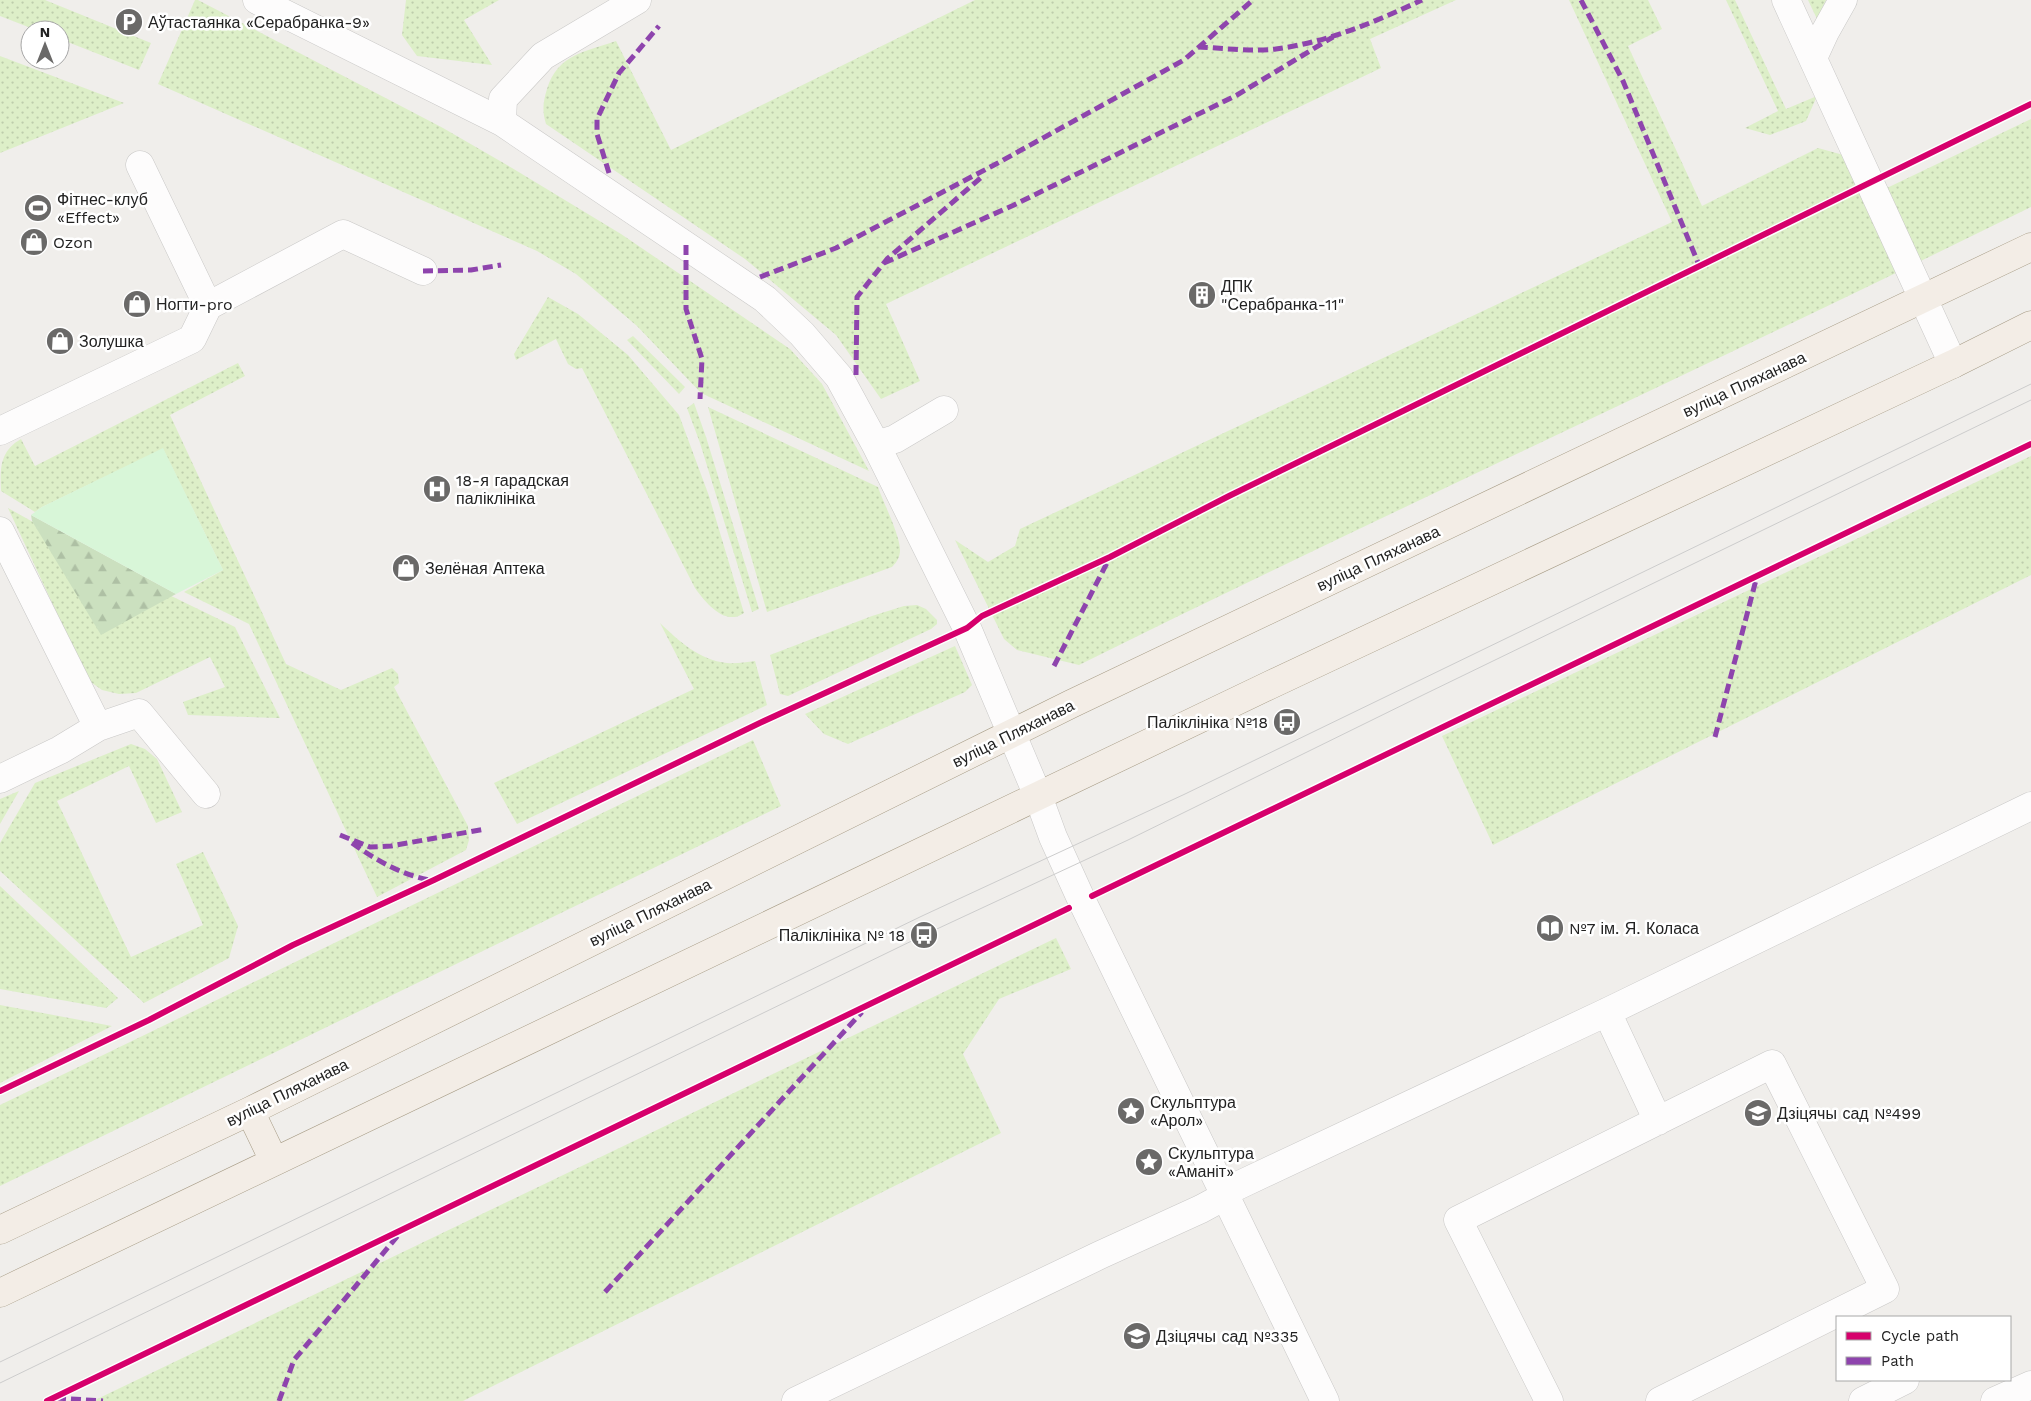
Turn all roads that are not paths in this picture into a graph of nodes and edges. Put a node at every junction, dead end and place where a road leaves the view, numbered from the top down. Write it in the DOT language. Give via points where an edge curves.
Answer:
graph roads {
  1 [pos="257,0"];
  2 [pos="636,0"];
  3 [pos="1786,0"];
  4 [pos="1843,0"];
  5 [pos="1813,58"];
  6 [pos="502,122"];
  7 [pos="140,165"];
  8 [pos="2031,247"];
  9 [pos="423,271"];
  10 [pos="1923,299"];
  11 [pos="208,306"];
  12 [pos="2031,325"];
  13 [pos="1953,364"];
  14 [pos="944,410"];
  15 [pos="0,431"];
  16 [pos="876,445"];
  17 [pos="0,531"];
  18 [pos="98,727"];
  19 [pos="1011,733"];
  20 [pos="0,779"];
  21 [pos="206,794"];
  22 [pos="1038,796"];
  23 [pos="2031,806"];
  24 [pos="1607,1012"];
  25 [pos="250,1111"];
  26 [pos="1658,1120"];
  27 [pos="274,1161"];
  28 [pos="1225,1196"];
  29 [pos="0,1230"];
  30 [pos="0,1293"];
  31 [pos="1903,1381"];
  32 [pos="2031,1385"];
  33 [pos="809,1398"];
  34 [pos="1870,1400"];
  35 [pos="1324,1401"];
  36 [pos="1549,1401"];
  37 [pos="1660,1401"];
  38 [pos="1995,1401"];
  1 -- 6 [label="lane"];
  2 -- 6 [label="lane" via="543,56 502,99"];
  3 -- 5 [label="lane"];
  4 -- 5 [label="lane"];
  5 -- 10 [label="lane"];
  6 -- 16 [label="lane" via="765,299 802,334 839,377"];
  7 -- 11 [label="lane"];
  8 -- 10 [label="main road, вуліца Пляханава"];
  9 -- 11 [label="lane" via="343,234"];
  10 -- 13 [label="lane"];
  10 -- 19 [label="main road, вуліца Пляханава"];
  11 -- 15 [label="lane" via="192,339"];
  12 -- 13 [label="main road"];
  13 -- 22 [label="main road"];
  14 -- 16 [label="lane" via="895,439"];
  16 -- 19 [label="lane" via="967,628"];
  17 -- 18 [label="lane"];
  18 -- 20 [label="lane" via="60,750"];
  18 -- 21 [label="lane" via="138,713"];
  19 -- 22 [label="lane"];
  19 -- 25 [label="main road, вуліца Пляханава"];
  22 -- 27 [label="main road"];
  22 -- 28 [label="lane" via="1082,901"];
  23 -- 24 [label="lane"];
  24 -- 26 [label="lane"];
  24 -- 28 [label="lane" via="1235,1187"];
  25 -- 27 [label="main road"];
  25 -- 29 [label="main road, вуліца Пляханава"];
  26 -- 36 [label="lane" via="1458,1220"];
  26 -- 37 [label="lane" via="1772,1064 1884,1289"];
  27 -- 30 [label="main road"];
  28 -- 33 [label="lane"];
  28 -- 35 [label="lane"];
  31 -- 34 [label="lane"];
  32 -- 38 [label="lane"];
}
